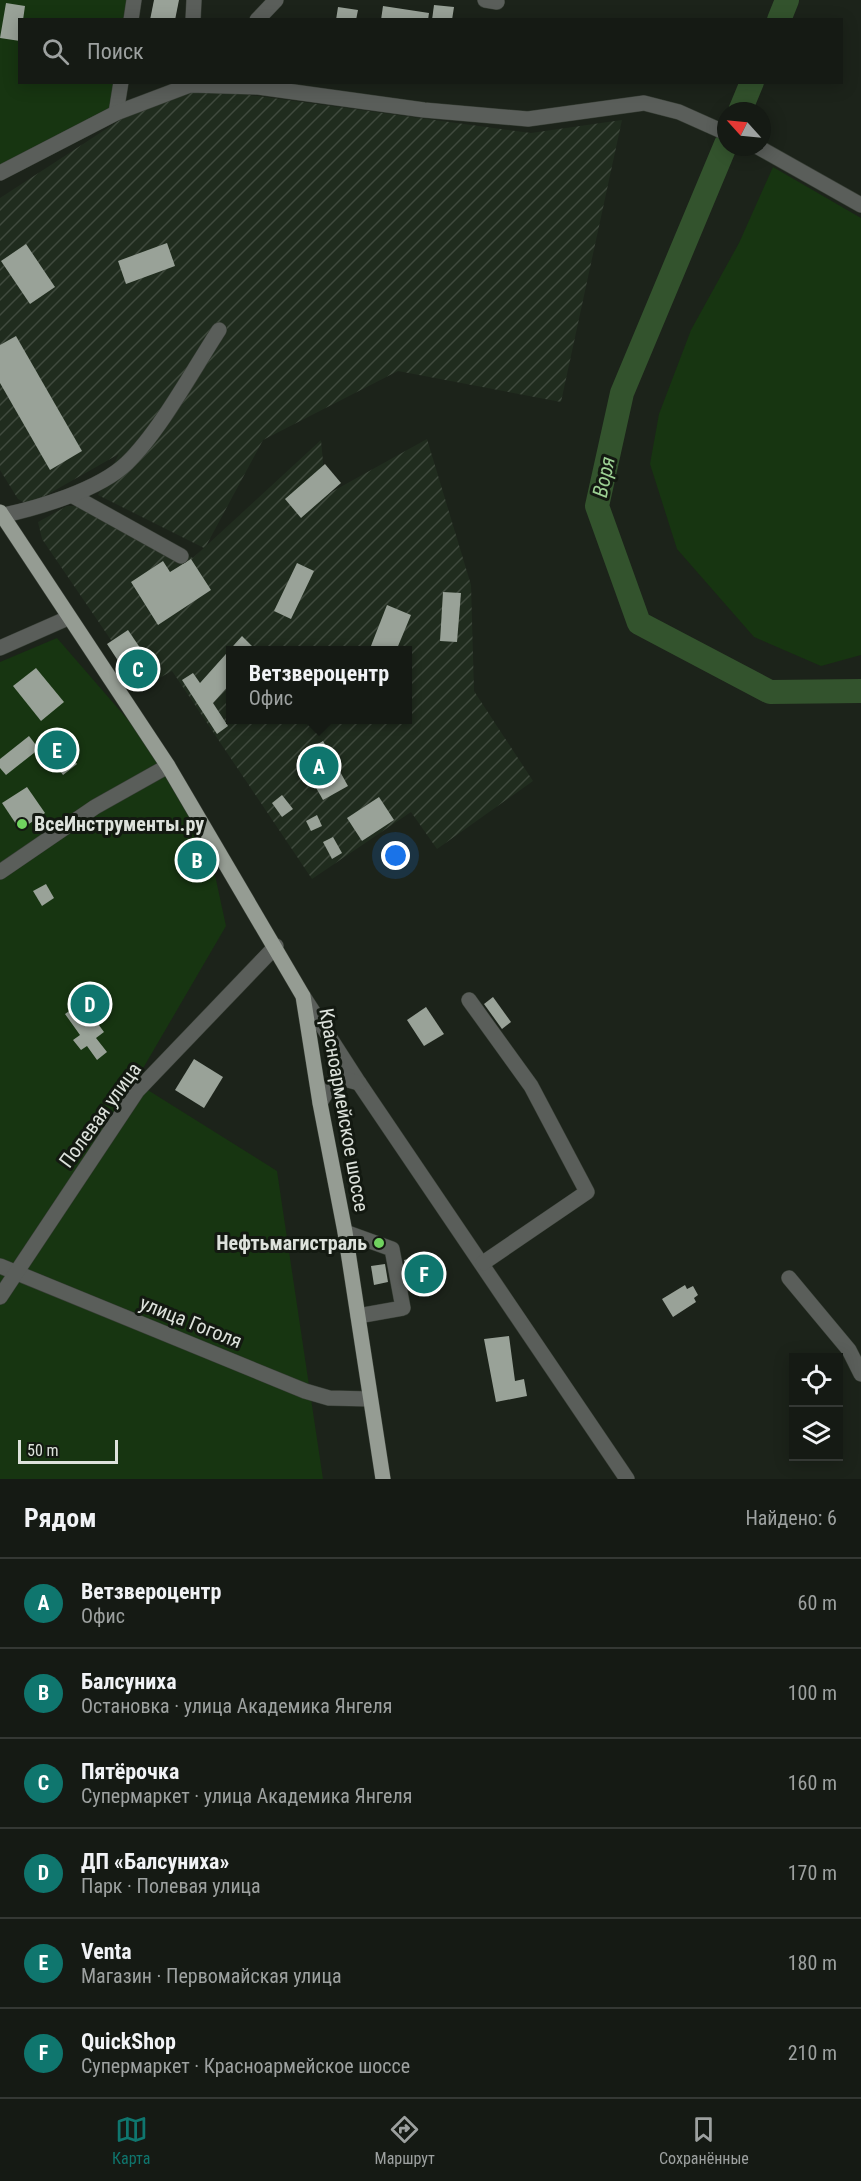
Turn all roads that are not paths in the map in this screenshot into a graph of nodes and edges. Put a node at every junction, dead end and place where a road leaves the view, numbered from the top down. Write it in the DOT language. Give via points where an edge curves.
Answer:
graph roads {
  1 [pos="134,0"];
  2 [pos="194,0"];
  3 [pos="276,0"];
  4 [pos="131,18"];
  5 [pos="193,18"];
  6 [pos="259,18"];
  7 [pos="121,84"];
  8 [pos="188,84"];
  9 [pos="208,84"];
  10 [pos="116,113"];
  11 [pos="717,129"];
  12 [pos="771,154"];
  13 [pos="0,173"];
  14 [pos="861,206"];
  15 [pos="219,330"];
  16 [pos="73,496"];
  17 [pos="1,514"];
  18 [pos="181,556"];
  19 [pos="68,618"];
  20 [pos="0,648"];
  21 [pos="168,766"];
  22 [pos="0,872"];
  23 [pos="276,946"];
  24 [pos="303,996"];
  25 [pos="470,1000"];
  26 [pos="359,1083"];
  27 [pos="320,1103"];
  28 [pos="345,1232"];
  29 [pos="483,1263"];
  30 [pos="0,1266"];
  31 [pos="17,1274"];
  32 [pos="789,1278"];
  33 [pos="0,1297"];
  34 [pos="358,1316"];
  35 [pos="861,1374"];
  36 [pos="370,1399"];
  37 [pos="383,1479"];
  38 [pos="627,1479"];
  1 -- 4 [label="street"];
  2 -- 5 [label="street"];
  3 -- 6 [label="street"];
  7 -- 10 [label="street"];
  8 -- 10 [label="street"];
  9 -- 11 [label="street" via="528,119 644,104 679,112"];
  10 -- 13 [label="street"];
  12 -- 14 [label="street"];
  15 -- 16 [label="street" via="144,444 125,465"];
  16 -- 17 [label="street"];
  16 -- 18 [label="street"];
  17 -- 19 [label="main road, Красноармейское шоссе"];
  19 -- 20 [label="street"];
  19 -- 21 [label="main road, Красноармейское шоссе"];
  21 -- 22 [label="street" via="94,807"];
  21 -- 23 [label="main road, Красноармейское шоссе"];
  23 -- 24 [label="main road, Красноармейское шоссе"];
  23 -- 31 [label="street, Полевая улица" via="138,1091"];
  24 -- 26 [label="street"];
  24 -- 27 [label="main road, Красноармейское шоссе"];
  25 -- 29 [label="street" via="531,1086 587,1192"];
  26 -- 27 [label="street" via="341,1078 332,1083"];
  26 -- 29 [label="street"];
  27 -- 28 [label="main road, Красноармейское шоссе"];
  28 -- 34 [label="main road, Красноармейское шоссе"];
  28 -- 34 [label="street" via="392,1250 403,1308"];
  29 -- 38 [label="street"];
  30 -- 31 [label="street, улица Гоголя"];
  31 -- 33 [label="street, Полевая улица"];
  31 -- 36 [label="street, улица Гоголя" via="305,1391 329,1398"];
  32 -- 35 [label="street" via="849,1350"];
  34 -- 36 [label="main road, Красноармейское шоссе"];
  36 -- 37 [label="main road, Красноармейское шоссе"];
}
